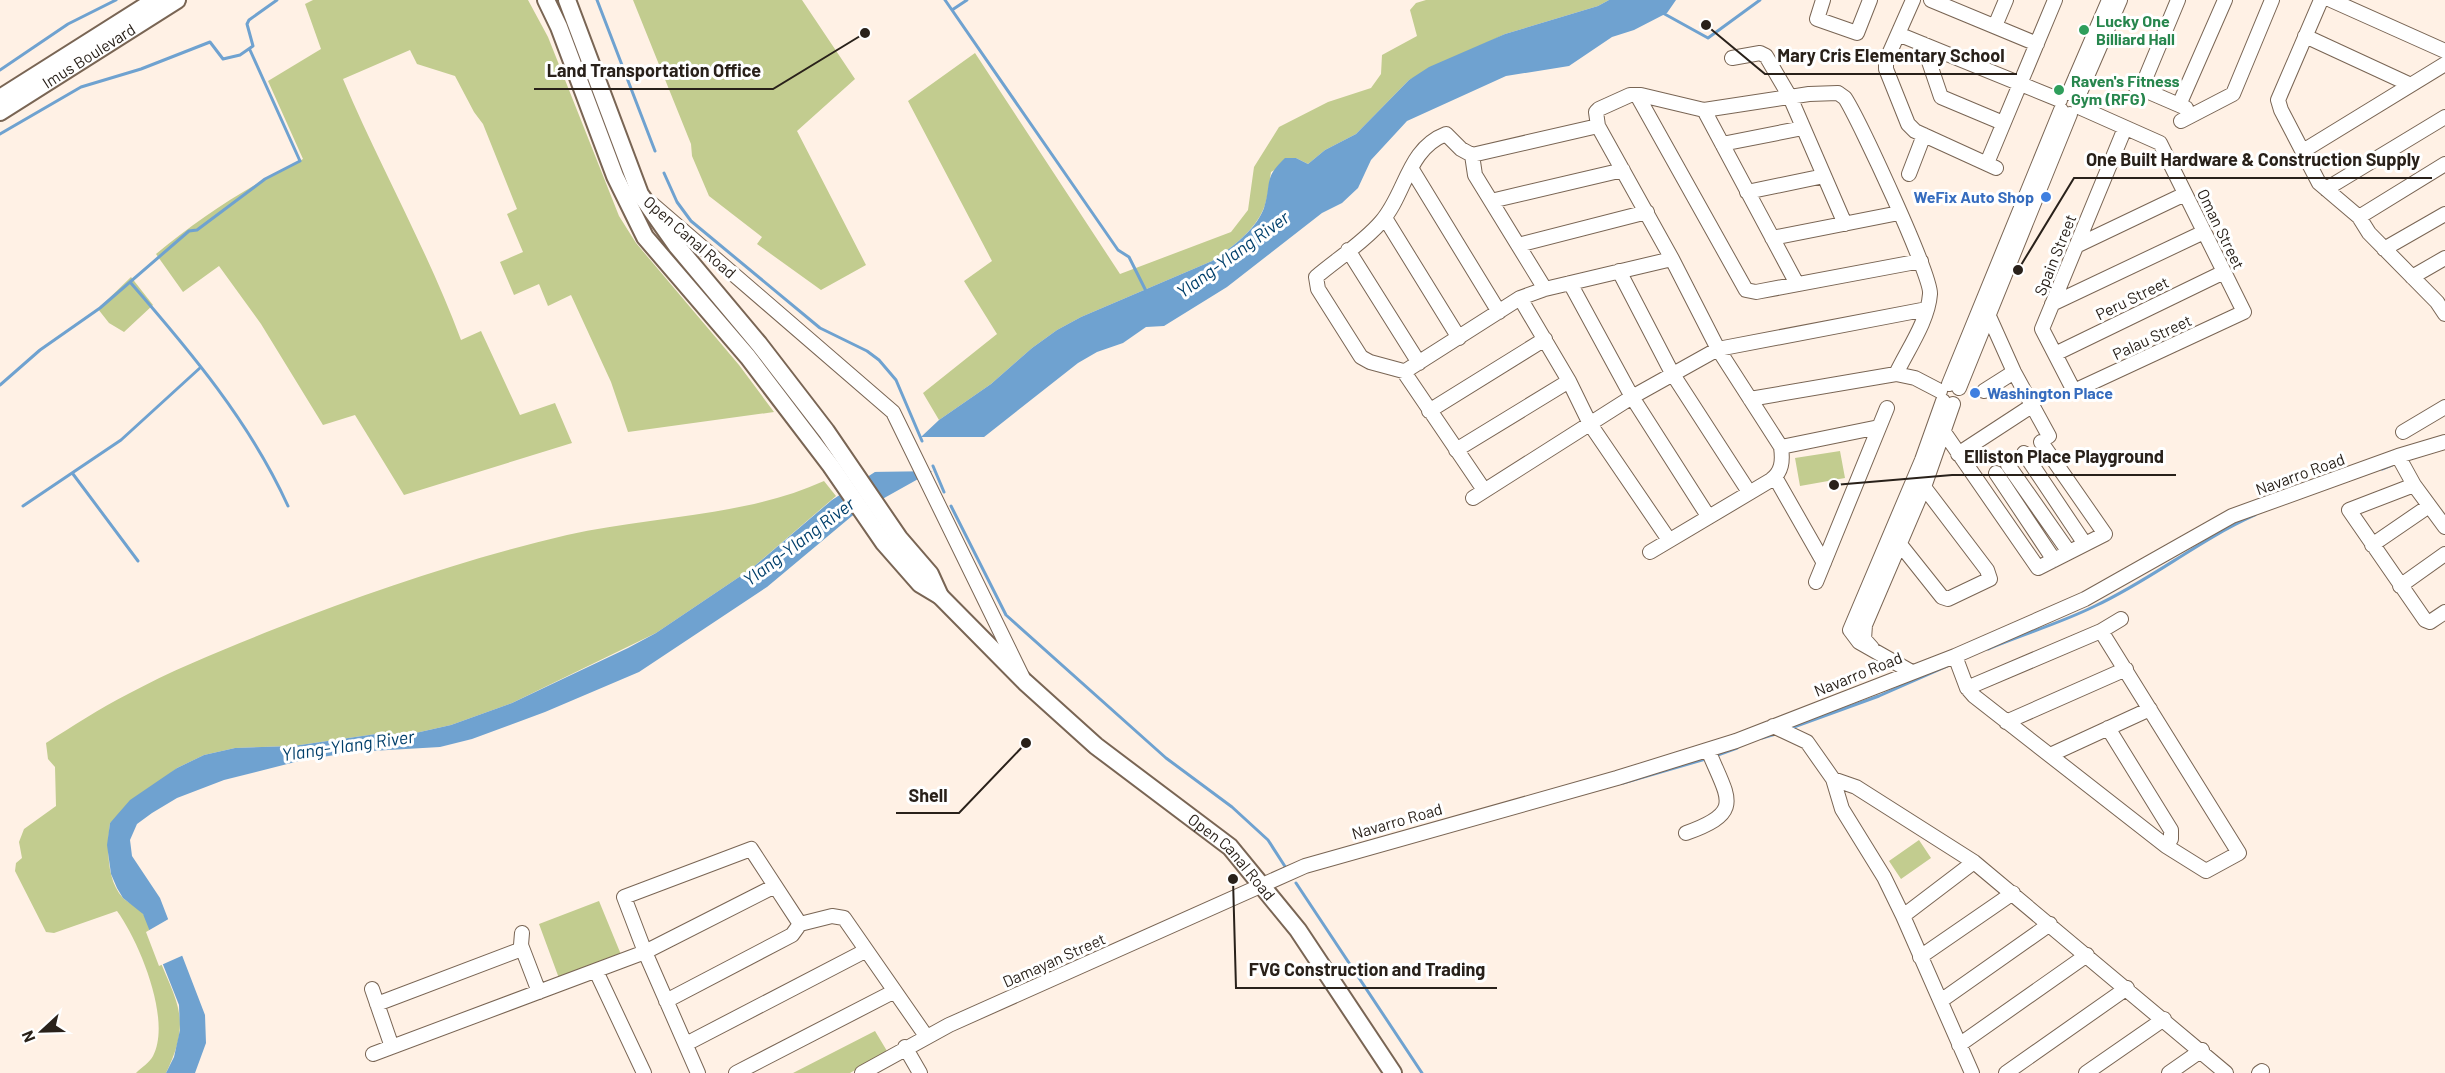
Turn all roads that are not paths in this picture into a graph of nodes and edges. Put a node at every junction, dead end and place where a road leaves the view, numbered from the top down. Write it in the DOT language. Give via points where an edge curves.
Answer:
graph roads {
  1 [pos="155,0"];
  2 [pos="177,0"];
  3 [pos="546,0"];
  4 [pos="567,0"];
  5 [pos="1823,0"];
  6 [pos="1870,0"];
  7 [pos="1913,0"];
  8 [pos="1931,0"];
  9 [pos="2006,0"];
  10 [pos="2055,0"];
  11 [pos="2109,0"];
  12 [pos="2120,0"];
  13 [pos="2178,0"];
  14 [pos="2225,0"];
  15 [pos="2272,0"];
  16 [pos="2321,0"];
  17 [pos="2331,0"];
  18 [pos="1956,5"];
  19 [pos="1995,26"];
  20 [pos="1898,34"];
  21 [pos="2305,36"];
  22 [pos="1923,44"];
  23 [pos="2037,44"];
  24 [pos="2445,51"];
  25 [pos="1732,58"];
  26 [pos="2445,64"];
  27 [pos="2411,85"];
  28 [pos="2019,86"];
  29 [pos="1637,95"];
  30 [pos="1790,97"];
  31 [pos="0,98"];
  32 [pos="2070,103"];
  33 [pos="2179,105"];
  34 [pos="1704,110"];
  35 [pos="0,112"];
  36 [pos="2198,113"];
  37 [pos="2445,117"];
  38 [pos="2181,121"];
  39 [pos="2004,123"];
  40 [pos="1598,126"];
  41 [pos="1803,128"];
  42 [pos="2125,128"];
  43 [pos="1924,135"];
  44 [pos="1722,144"];
  45 [pos="2303,151"];
  46 [pos="1472,154"];
  47 [pos="2445,164"];
  48 [pos="1411,168"];
  49 [pos="1623,170"];
  50 [pos="1909,174"];
  51 [pos="1824,176"];
  52 [pos="2326,189"];
  53 [pos="1747,192"];
  54 [pos="640,194"];
  55 [pos="2185,194"];
  56 [pos="1491,201"];
  57 [pos="1647,212"];
  58 [pos="1899,213"];
  59 [pos="2445,214"];
  60 [pos="2359,217"];
  61 [pos="1385,218"];
  62 [pos="1845,224"];
  63 [pos="2205,232"];
  64 [pos="1772,238"];
  65 [pos="1518,245"];
  66 [pos="2076,246"];
  67 [pos="2384,249"];
  68 [pos="1348,250"];
  69 [pos="2445,258"];
  70 [pos="1672,259"];
  71 [pos="1921,261"];
  72 [pos="1619,271"];
  73 [pos="2224,272"];
  74 [pos="2412,277"];
  75 [pos="1570,283"];
  76 [pos="1797,284"];
  77 [pos="1545,289"];
  78 [pos="1520,298"];
  79 [pos="1982,302"];
  80 [pos="2052,304"];
  81 [pos="2443,306"];
  82 [pos="1927,309"];
  83 [pos="1499,312"];
  84 [pos="2244,312"];
  85 [pos="1989,318"];
  86 [pos="1458,338"];
  87 [pos="1545,339"];
  88 [pos="1718,349"];
  89 [pos="2055,354"];
  90 [pos="1419,363"];
  91 [pos="1407,372"];
  92 [pos="2014,372"];
  93 [pos="1672,373"];
  94 [pos="1896,374"];
  95 [pos="1569,381"];
  96 [pos="1984,391"];
  97 [pos="2074,391"];
  98 [pos="1949,394"];
  99 [pos="1632,397"];
  100 [pos="1750,399"];
  101 [pos="2033,405"];
  102 [pos="2445,407"];
  103 [pos="1887,408"];
  104 [pos="1429,411"];
  105 [pos="1590,424"];
  106 [pos="1940,426"];
  107 [pos="1879,427"];
  108 [pos="2403,432"];
  109 [pos="2049,436"];
  110 [pos="2445,442"];
  111 [pos="1781,447"];
  112 [pos="1456,450"];
  113 [pos="2024,453"];
  114 [pos="1958,454"];
  115 [pos="2398,456"];
  116 [pos="838,461"];
  117 [pos="1926,464"];
  118 [pos="2008,465"];
  119 [pos="1996,473"];
  120 [pos="1775,477"];
  121 [pos="1979,485"];
  122 [pos="2414,485"];
  123 [pos="1924,487"];
  124 [pos="1749,492"];
  125 [pos="2429,506"];
  126 [pos="1708,516"];
  127 [pos="2445,527"];
  128 [pos="1896,539"];
  129 [pos="1668,540"];
  130 [pos="2085,544"];
  131 [pos="2372,545"];
  132 [pos="1650,552"];
  133 [pos="2069,552"];
  134 [pos="2445,554"];
  135 [pos="2054,560"];
  136 [pos="1824,562"];
  137 [pos="1816,582"];
  138 [pos="2400,586"];
  139 [pos="1880,588"];
  140 [pos="1859,604"];
  141 [pos="2445,612"];
  142 [pos="2121,619"];
  143 [pos="2101,632"];
  144 [pos="1875,652"];
  145 [pos="1956,660"];
  146 [pos="2126,669"];
  147 [pos="1910,671"];
  148 [pos="1025,682"];
  149 [pos="1967,688"];
  150 [pos="2150,709"];
  151 [pos="2006,722"];
  152 [pos="2108,728"];
  153 [pos="1781,730"];
  154 [pos="2050,755"];
  155 [pos="1711,756"];
  156 [pos="1833,779"];
  157 [pos="1686,833"];
  158 [pos="2166,846"];
  159 [pos="1974,862"];
  160 [pos="1263,885"];
  161 [pos="775,886"];
  162 [pos="2013,893"];
  163 [pos="1903,916"];
  164 [pos="800,924"];
  165 [pos="2050,924"];
  166 [pos="522,933"];
  167 [pos="522,949"];
  168 [pos="865,951"];
  169 [pos="645,952"];
  170 [pos="2087,955"];
  171 [pos="1920,957"];
  172 [pos="596,971"];
  173 [pos="2127,988"];
  174 [pos="372,989"];
  175 [pos="539,992"];
  176 [pos="893,992"];
  177 [pos="1942,1000"];
  178 [pos="666,1001"];
  179 [pos="377,1004"];
  180 [pos="2164,1019"];
  181 [pos="926,1036"];
  182 [pos="686,1044"];
  183 [pos="1959,1045"];
  184 [pos="392,1047"];
  185 [pos="905,1047"];
  186 [pos="2202,1050"];
  187 [pos="373,1054"];
  188 [pos="644,1073"];
  189 [pos="698,1073"];
  190 [pos="736,1073"];
  191 [pos="862,1073"];
  192 [pos="920,1073"];
  193 [pos="1393,1073"];
  194 [pos="1972,1073"];
  195 [pos="2006,1073"];
  196 [pos="2086,1073"];
  197 [pos="2169,1073"];
  198 [pos="2226,1073"];
  1 -- 31 [label="main road, Imus Boulevard"];
  2 -- 35 [label="main road, Imus Boulevard"];
  3 -- 116 [label="main road, Open Canal Road" via="615,176 645,237"];
  4 -- 54 [label="main road"];
  5 -- 6 [label="street" via="1817,19 1857,33"];
  7 -- 20 [label="street"];
  8 -- 18 [label="street"];
  9 -- 19 [label="street"];
  10 -- 23 [label="street"];
  11 -- 32 [label="street"];
  12 -- 32 [label="street"];
  13 -- 33 [label="street" via="2137,87"];
  14 -- 33 [label="street"];
  15 -- 36 [label="street" via="2233,94"];
  16 -- 21 [label="street"];
  17 -- 24 [label="street"];
  18 -- 19 [label="street"];
  19 -- 23 [label="street"];
  20 -- 22 [label="street, Oman Street"];
  20 -- 43 [label="street" via="1886,69 1908,124"];
  21 -- 27 [label="street"];
  21 -- 45 [label="street" via="2278,100"];
  22 -- 28 [label="street, Oman Street"];
  22 -- 39 [label="street" via="1941,97"];
  23 -- 28 [label="street"];
  25 -- 30 [label="street" via="1760,53 1766,56"];
  26 -- 27 [label="street"];
  27 -- 45 [label="street"];
  28 -- 32 [label="street, Oman Street"];
  28 -- 39 [label="street"];
  29 -- 34 [label="street"];
  29 -- 40 [label="street" via="1599,109"];
  29 -- 76 [label="street" via="1741,285 1749,292"];
  30 -- 34 [label="street"];
  30 -- 41 [label="street"];
  30 -- 58 [label="street" via="1838,93 1845,98"];
  32 -- 42 [label="street, Oman Street"];
  32 -- 79 [label="street"];
  32 -- 85 [label="street"];
  33 -- 36 [label="street"];
  34 -- 44 [label="street"];
  36 -- 38 [label="street"];
  37 -- 52 [label="street"];
  39 -- 43 [label="street" via="1991,165"];
  40 -- 46 [label="street"];
  40 -- 49 [label="street"];
  41 -- 44 [label="street"];
  41 -- 51 [label="street"];
  42 -- 55 [label="street, Oman Street" via="2160,143"];
  42 -- 66 [label="street, Spain Street"];
  43 -- 50 [label="street"];
  44 -- 53 [label="street"];
  45 -- 52 [label="street"];
  46 -- 48 [label="street" via="1446,134 1424,146"];
  46 -- 56 [label="street" via="1475,175"];
  47 -- 60 [label="street"];
  48 -- 61 [label="street"];
  48 -- 83 [label="street"];
  49 -- 56 [label="street"];
  49 -- 57 [label="street"];
  51 -- 53 [label="street"];
  51 -- 62 [label="street"];
  52 -- 60 [label="street"];
  53 -- 64 [label="street"];
  54 -- 116 [label="main road, Open Canal Road" via="676,245 759,344"];
  54 -- 148 [label="street, Open Canal Road" via="893,412"];
  55 -- 63 [label="street, Oman Street"];
  55 -- 66 [label="street"];
  56 -- 65 [label="street"];
  57 -- 65 [label="street"];
  57 -- 70 [label="street"];
  58 -- 62 [label="street"];
  58 -- 71 [label="street"];
  59 -- 67 [label="street"];
  60 -- 67 [label="street"];
  61 -- 68 [label="street"];
  61 -- 86 [label="street"];
  62 -- 64 [label="street"];
  63 -- 73 [label="street, Oman Street"];
  63 -- 80 [label="street"];
  64 -- 76 [label="street"];
  65 -- 77 [label="street"];
  66 -- 80 [label="street, Spain Street"];
  67 -- 74 [label="street"];
  68 -- 90 [label="street"];
  68 -- 91 [label="street" via="1316,277 1318,289 1361,357"];
  69 -- 74 [label="street"];
  70 -- 72 [label="street"];
  70 -- 88 [label="street"];
  71 -- 76 [label="street"];
  71 -- 82 [label="street" via="1931,291"];
  72 -- 75 [label="street"];
  72 -- 93 [label="street"];
  73 -- 84 [label="street, Oman Street"];
  73 -- 89 [label="street, Peru Street"];
  74 -- 81 [label="street"];
  75 -- 77 [label="street"];
  75 -- 99 [label="street"];
  77 -- 78 [label="street"];
  78 -- 83 [label="street"];
  78 -- 87 [label="street"];
  79 -- 85 [label="street"];
  79 -- 98 [label="street"];
  80 -- 89 [label="street, Spain Street" via="2042,329"];
  82 -- 88 [label="street"];
  82 -- 94 [label="street"];
  83 -- 86 [label="street"];
  84 -- 97 [label="street, Palau Street"];
  85 -- 92 [label="street"];
  85 -- 98 [label="street"];
  86 -- 90 [label="street"];
  87 -- 95 [label="street"];
  87 -- 104 [label="street"];
  88 -- 93 [label="street"];
  88 -- 100 [label="street"];
  89 -- 97 [label="street, Spain Street"];
  90 -- 91 [label="street"];
  91 -- 104 [label="street" via="1406,378"];
  92 -- 96 [label="street"];
  92 -- 101 [label="street"];
  93 -- 99 [label="street"];
  93 -- 124 [label="street"];
  94 -- 98 [label="street" via="1916,378"];
  94 -- 100 [label="street"];
  95 -- 105 [label="street"];
  95 -- 112 [label="street"];
  98 -- 106 [label="street"];
  99 -- 105 [label="street"];
  99 -- 126 [label="street"];
  100 -- 111 [label="street"];
  101 -- 109 [label="street"];
  101 -- 114 [label="street"];
  102 -- 108 [label="street"];
  103 -- 107 [label="street"];
  104 -- 112 [label="street"];
  105 -- 112 [label="street" via="1478,494"];
  105 -- 129 [label="street"];
  106 -- 114 [label="street"];
  106 -- 117 [label="street"];
  107 -- 111 [label="street"];
  107 -- 136 [label="street"];
  109 -- 113 [label="street"];
  109 -- 130 [label="street" via="2105,534"];
  110 -- 115 [label="street, Navarro Road"];
  111 -- 120 [label="street" via="1782,464"];
  113 -- 118 [label="street"];
  113 -- 130 [label="street"];
  114 -- 121 [label="street"];
  115 -- 122 [label="street"];
  115 -- 145 [label="street, Navarro Road" via="2232,516 2085,599"];
  116 -- 148 [label="main road, Open Canal Road" via="920,584 940,596"];
  117 -- 123 [label="street"];
  117 -- 128 [label="street"];
  118 -- 119 [label="street"];
  118 -- 133 [label="street"];
  119 -- 121 [label="street"];
  119 -- 135 [label="street"];
  120 -- 124 [label="street"];
  120 -- 136 [label="street"];
  121 -- 135 [label="street" via="2038,568"];
  122 -- 125 [label="street"];
  122 -- 131 [label="street" via="2349,509"];
  123 -- 128 [label="street"];
  123 -- 128 [label="street" via="1990,579 1948,599 1942,597"];
  124 -- 126 [label="street"];
  125 -- 127 [label="street"];
  125 -- 131 [label="street"];
  126 -- 129 [label="street"];
  128 -- 139 [label="street"];
  128 -- 140 [label="street"];
  129 -- 132 [label="street"];
  130 -- 133 [label="street"];
  131 -- 138 [label="street"];
  133 -- 135 [label="street"];
  134 -- 138 [label="street"];
  136 -- 137 [label="street"];
  138 -- 141 [label="street" via="2427,622"];
  139 -- 140 [label="street"];
  139 -- 144 [label="street" via="1865,625 1864,639"];
  140 -- 144 [label="street" via="1850,630 1858,642"];
  142 -- 143 [label="street"];
  143 -- 146 [label="street"];
  143 -- 149 [label="street"];
  144 -- 147 [label="street"];
  145 -- 147 [label="street, Navarro Road"];
  145 -- 149 [label="street"];
  146 -- 150 [label="street"];
  146 -- 151 [label="street"];
  147 -- 153 [label="street, Navarro Road"];
  148 -- 160 [label="main road, Open Canal Road" via="1096,746 1230,847"];
  149 -- 151 [label="street"];
  150 -- 152 [label="street"];
  150 -- 158 [label="street" via="2239,854 2202,871"];
  151 -- 154 [label="street"];
  152 -- 154 [label="street"];
  152 -- 158 [label="street" via="2171,830"];
  153 -- 155 [label="street, Navarro Road"];
  153 -- 156 [label="street" via="1807,742"];
  154 -- 158 [label="street"];
  155 -- 157 [label="street" via="1726,798 1725,811 1715,822"];
  155 -- 160 [label="street, Navarro Road" via="1326,858"];
  156 -- 159 [label="street" via="1856,787"];
  156 -- 163 [label="street" via="1842,809"];
  159 -- 162 [label="street"];
  159 -- 163 [label="street"];
  160 -- 181 [label="street, Damayan Street"];
  160 -- 193 [label="main road, Open Canal Road" via="1298,930"];
  161 -- 164 [label="street"];
  161 -- 169 [label="street"];
  161 -- 169 [label="street" via="751,849 624,897"];
  162 -- 165 [label="street"];
  162 -- 171 [label="street"];
  163 -- 171 [label="street"];
  164 -- 168 [label="street" via="832,916 844,918"];
  164 -- 178 [label="street" via="792,935"];
  165 -- 170 [label="street"];
  165 -- 177 [label="street"];
  166 -- 167 [label="street"];
  167 -- 175 [label="street"];
  167 -- 179 [label="street"];
  168 -- 176 [label="street"];
  168 -- 182 [label="street"];
  169 -- 172 [label="street"];
  169 -- 178 [label="street"];
  170 -- 173 [label="street"];
  170 -- 183 [label="street"];
  171 -- 177 [label="street"];
  172 -- 175 [label="street"];
  172 -- 188 [label="street"];
  173 -- 180 [label="street"];
  173 -- 195 [label="street"];
  174 -- 179 [label="street"];
  175 -- 184 [label="street"];
  176 -- 181 [label="street"];
  176 -- 190 [label="street"];
  177 -- 183 [label="street"];
  178 -- 182 [label="street"];
  179 -- 184 [label="street"];
  180 -- 186 [label="street"];
  180 -- 196 [label="street"];
  181 -- 185 [label="street, Damayan Street"];
  182 -- 189 [label="street"];
  183 -- 194 [label="street"];
  184 -- 187 [label="street"];
  185 -- 191 [label="street, Damayan Street"];
  185 -- 192 [label="street"];
  186 -- 197 [label="street"];
  186 -- 198 [label="street"];
}
